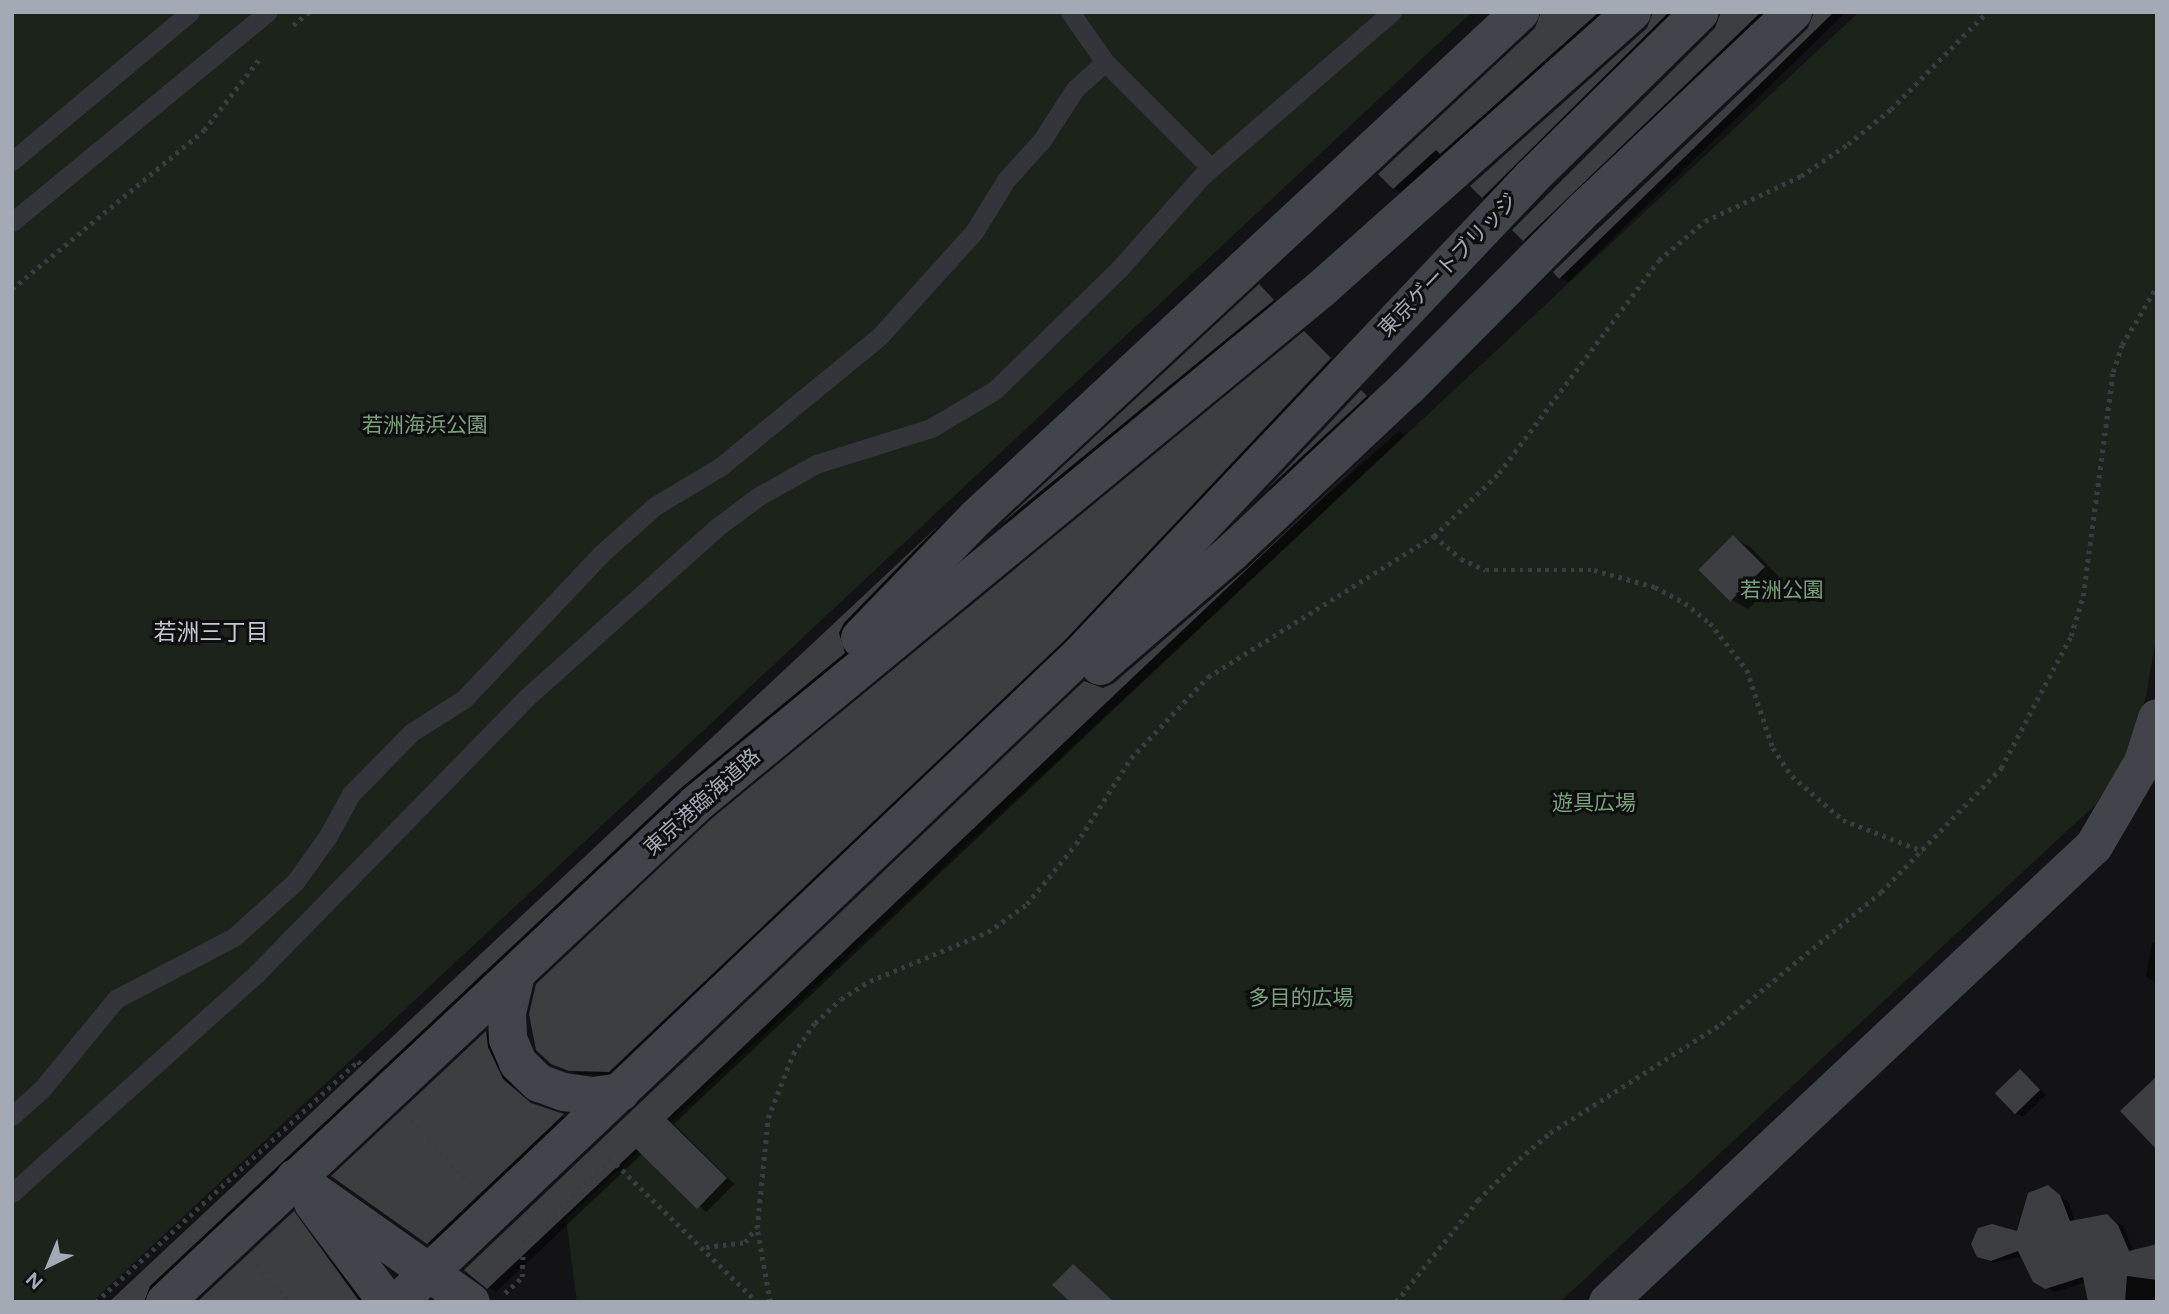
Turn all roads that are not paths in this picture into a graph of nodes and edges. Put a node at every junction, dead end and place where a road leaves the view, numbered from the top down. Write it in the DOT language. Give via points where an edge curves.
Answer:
graph roads {
  1 [pos="190,12"];
  2 [pos="268,12"];
  3 [pos="1070,12"];
  4 [pos="1392,12"];
  5 [pos="1520,12"];
  6 [pos="1632,12"];
  7 [pos="1700,12"];
  8 [pos="1793,12"];
  9 [pos="1105,62"];
  10 [pos="12,161"];
  11 [pos="1211,168"];
  12 [pos="12,222"];
  13 [pos="2157,718"];
  14 [pos="696,804"];
  15 [pos="819,906"];
  16 [pos="516,974"];
  17 [pos="621,1092"];
  18 [pos="12,1116"];
  19 [pos="295,1178"];
  20 [pos="12,1193"];
  21 [pos="431,1271"];
  22 [pos="165,1302"];
  23 [pos="387,1302"];
  24 [pos="398,1302"];
  25 [pos="471,1302"];
  26 [pos="1608,1302"];
  1 -- 10 [label="lane"];
  2 -- 12 [label="lane"];
  3 -- 9 [label="lane"];
  4 -- 11 [label="lane"];
  5 -- 14 [label="street" via="977,517"];
  6 -- 14 [label="street, 東京港臨海道路" via="1320,290"];
  7 -- 15 [label="street, 東京ゲートブリッジ" via="1532,177 1080,655"];
  8 -- 15 [label="street" via="1232,552"];
  9 -- 11 [label="lane"];
  9 -- 18 [label="lane" via="1075,89 1042,140 1006,180 974,232 879,337 730,459 655,506 601,554 464,699 412,732 351,794 295,882 234,937 116,999 42,1088"];
  11 -- 20 [label="lane" via="1120,268 995,390 931,428 816,464 759,496 716,528 525,699 256,974"];
  13 -- 26 [label="street" via="2143,762 2094,846"];
  14 -- 16 [label="street, 東京港臨海道路"];
  15 -- 17 [label="street"];
  16 -- 17 [label="street" via="507,1012 508,1039 518,1063 539,1083 564,1092 593,1096"];
  16 -- 19 [label="street, 東京港臨海道路"];
  17 -- 21 [label="street"];
  19 -- 21 [label="street"];
  19 -- 22 [label="street, 東京港臨海道路"];
  19 -- 23 [label="street"];
  21 -- 24 [label="street"];
  21 -- 25 [label="street"];
}
